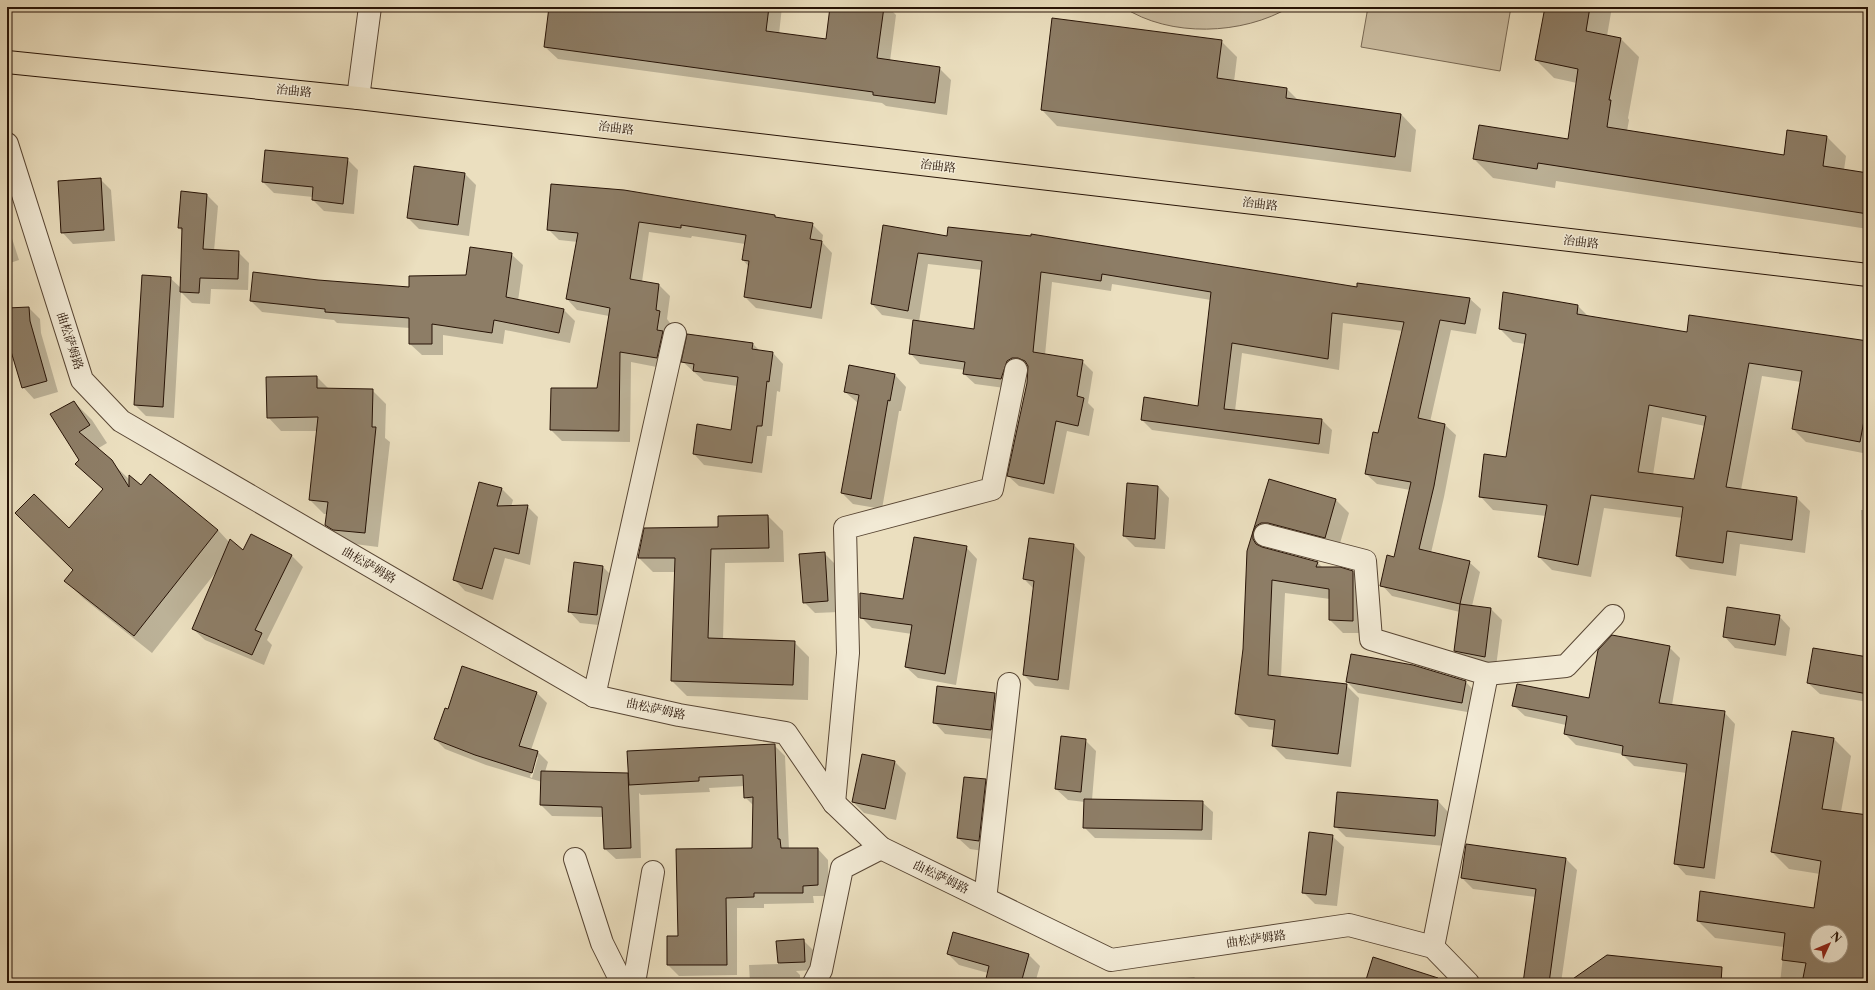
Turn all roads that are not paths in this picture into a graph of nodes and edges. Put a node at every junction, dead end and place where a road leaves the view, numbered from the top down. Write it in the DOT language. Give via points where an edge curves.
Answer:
graph roads {
  1 [pos="370,7"];
  2 [pos="7,62"];
  3 [pos="358,98"];
  4 [pos="7,144"];
  5 [pos="1868,275"];
  6 [pos="675,334"];
  7 [pos="1016,370"];
  8 [pos="1264,535"];
  9 [pos="1613,616"];
  10 [pos="1488,674"];
  11 [pos="1009,684"];
  12 [pos="594,696"];
  13 [pos="834,803"];
  14 [pos="881,848"];
  15 [pos="575,860"];
  16 [pos="653,872"];
  17 [pos="986,891"];
  18 [pos="1433,947"];
  19 [pos="622,983"];
  20 [pos="634,983"];
  21 [pos="814,983"];
  22 [pos="1468,983"];
  1 -- 3 [label="street"];
  2 -- 3 [label="main road, 治曲路"];
  3 -- 5 [label="main road, 治曲路"];
  4 -- 12 [label="street, 曲松萨姆路" via="82,380 122,421"];
  6 -- 12 [label="street"];
  7 -- 13 [label="street" via="992,489 845,528 848,652"];
  8 -- 10 [label="street" via="1365,561 1370,639"];
  9 -- 10 [label="street" via="1566,666"];
  10 -- 18 [label="street"];
  11 -- 17 [label="street"];
  12 -- 13 [label="street, 曲松萨姆路" via="679,715 786,733"];
  13 -- 14 [label="street, 曲松萨姆路"];
  14 -- 18 [label="street, 曲松萨姆路" via="1111,960 1348,925"];
  14 -- 21 [label="street" via="842,868 821,970"];
  15 -- 19 [label="street" via="602,943"];
  16 -- 20 [label="street"];
  18 -- 22 [label="street"];
}
